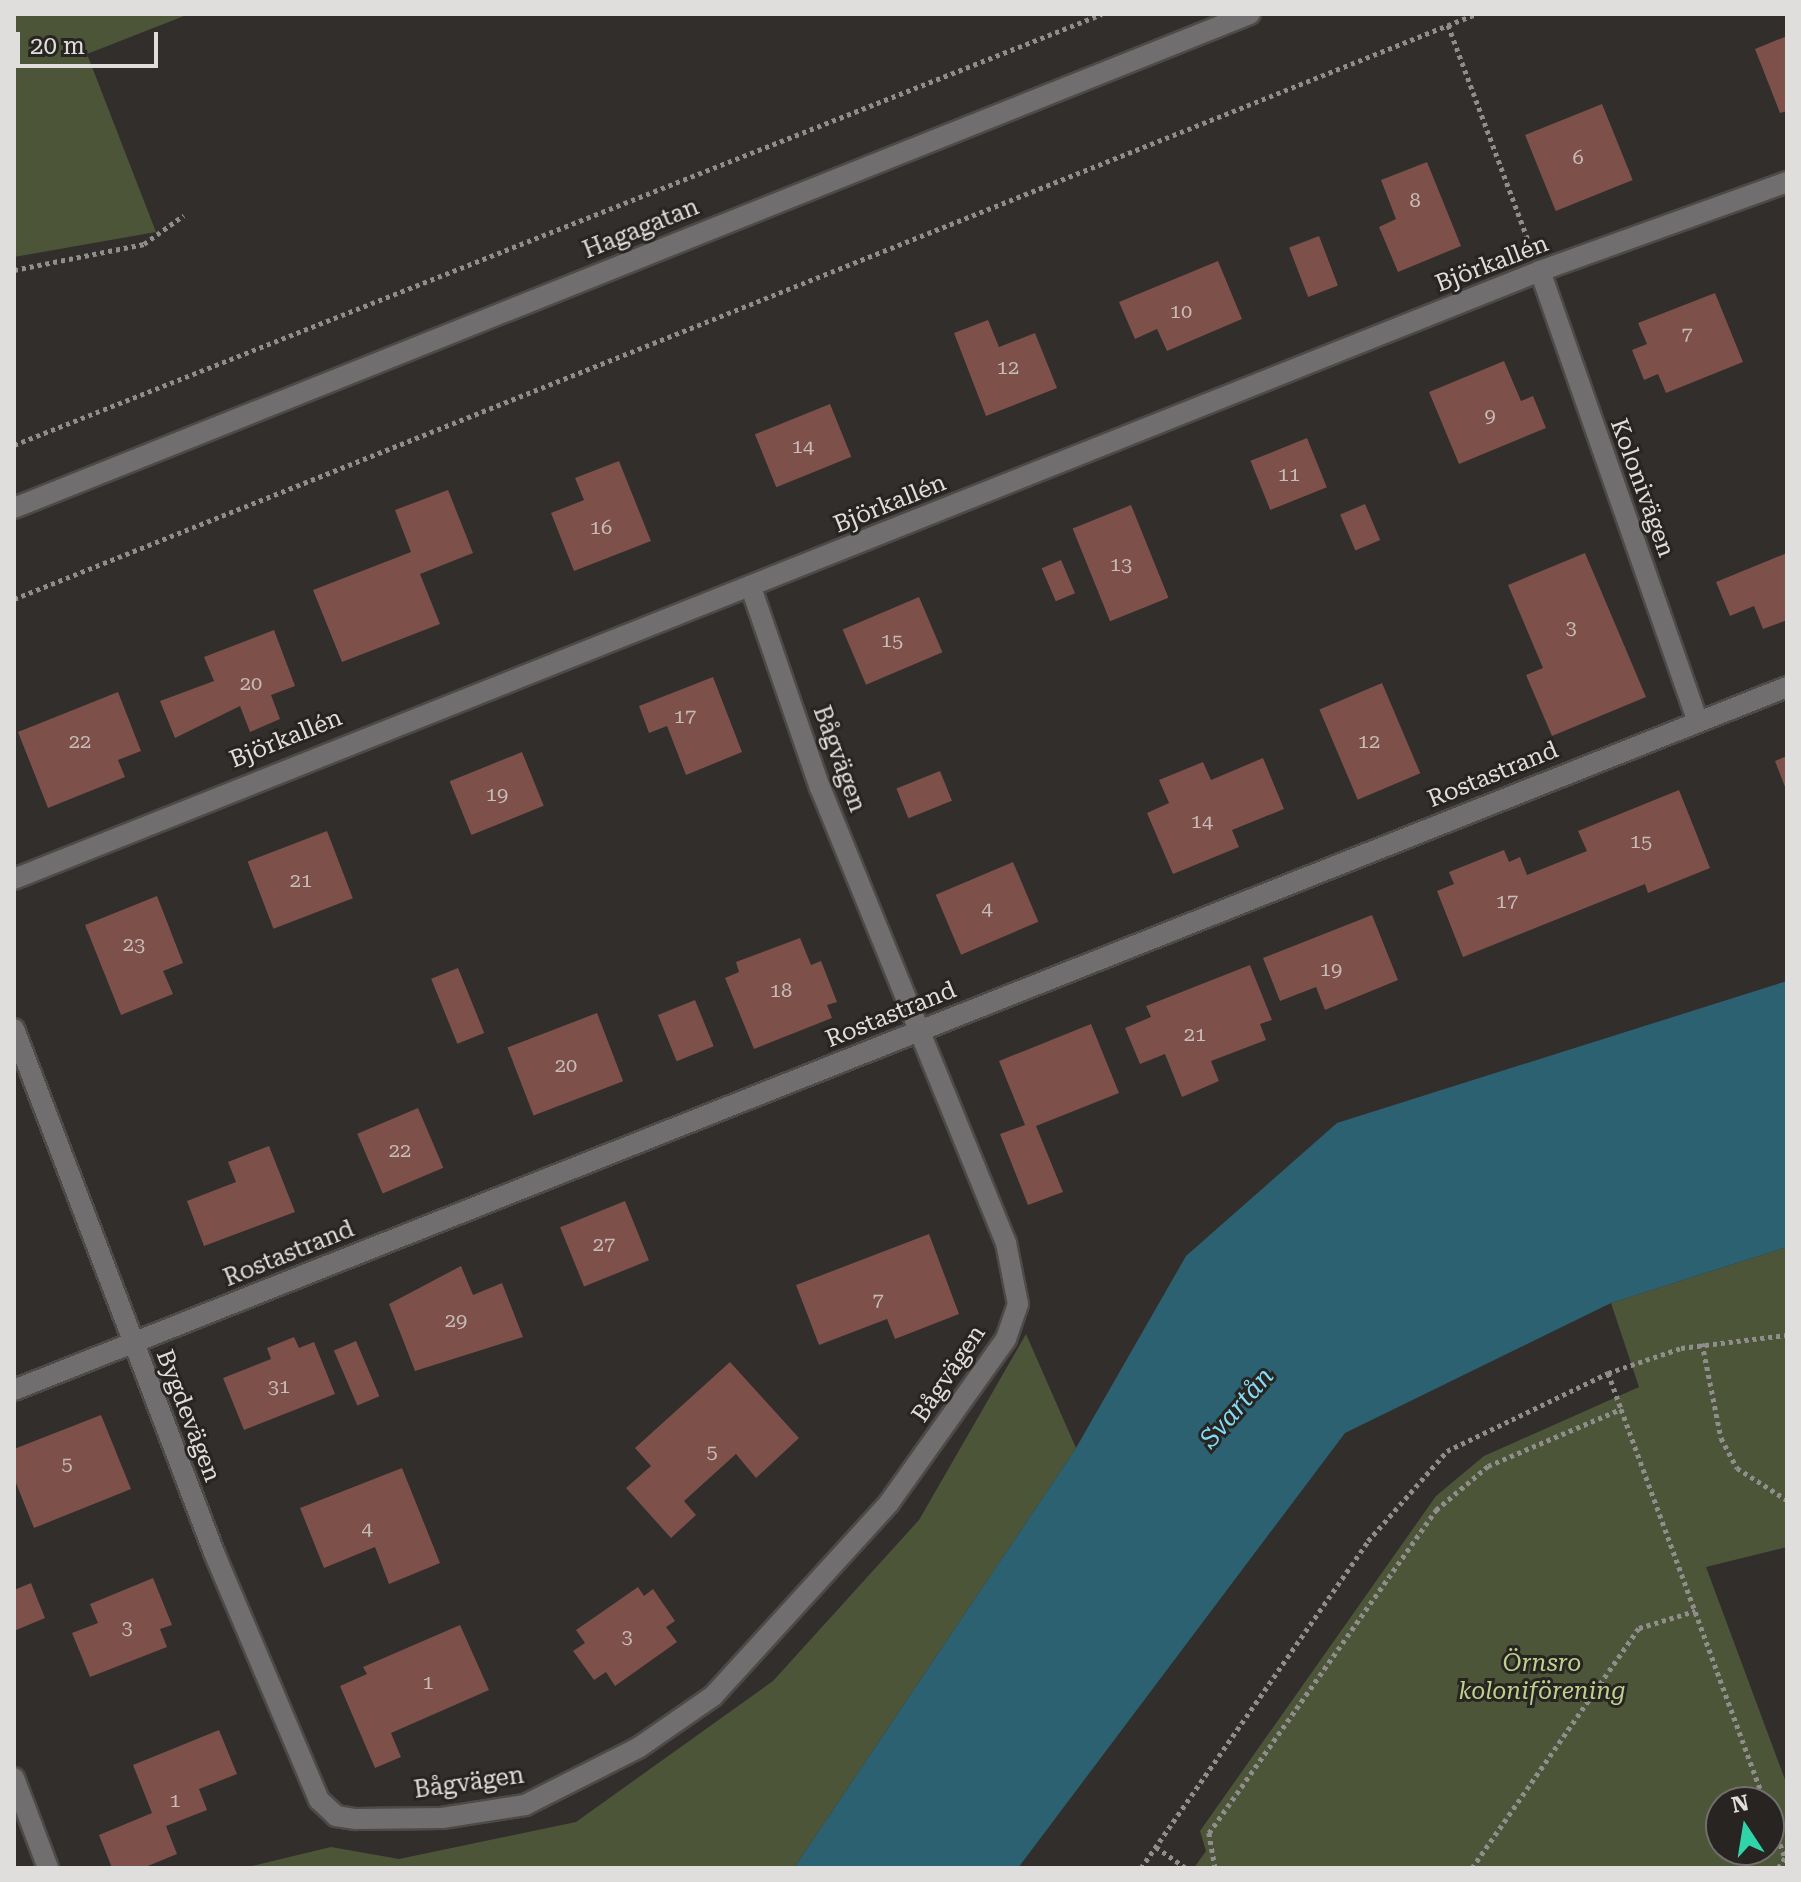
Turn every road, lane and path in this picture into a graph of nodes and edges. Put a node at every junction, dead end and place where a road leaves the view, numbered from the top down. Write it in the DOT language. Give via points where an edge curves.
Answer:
graph roads {
  1 [pos="1102,14"];
  2 [pos="1250,14"];
  3 [pos="1476,14"];
  4 [pos="1448,25"];
  5 [pos="1787,182"];
  6 [pos="184,215"];
  7 [pos="14,270"];
  8 [pos="1540,271"];
  9 [pos="14,445"];
  10 [pos="51,491"];
  11 [pos="14,500"];
  12 [pos="14,508"];
  13 [pos="751,588"];
  14 [pos="14,599"];
  15 [pos="1787,687"];
  16 [pos="1698,721"];
  17 [pos="14,879"];
  18 [pos="14,1029"];
  19 [pos="919,1032"];
  20 [pos="1787,1335"];
  21 [pos="1702,1343"];
  22 [pos="132,1344"];
  23 [pos="1608,1373"];
  24 [pos="14,1390"];
  25 [pos="1621,1409"];
  26 [pos="1787,1500"];
  27 [pos="1695,1611"];
  28 [pos="14,1778"];
  29 [pos="1759,1786"];
  30 [pos="332,1813"];
  31 [pos="1156,1847"];
  32 [pos="1786,1861"];
  33 [pos="48,1868"];
  34 [pos="1141,1868"];
  35 [pos="1186,1868"];
  36 [pos="1215,1868"];
  37 [pos="1472,1868"];
  38 [pos="1778,1868"];
  1 -- 9 [label="path"];
  2 -- 10 [label="street, Hagagatan"];
  3 -- 4 [label="path"];
  4 -- 8 [label="path"];
  4 -- 14 [label="path"];
  5 -- 8 [label="street, Björkallén"];
  6 -- 7 [label="path" via="144,244"];
  8 -- 13 [label="street, Björkallén"];
  8 -- 16 [label="street, Kolonivägen"];
  10 -- 11 [label="street, Hagagatan"];
  10 -- 12 [label="street, Hagagatan"];
  13 -- 17 [label="street, Björkallén" via="283,767"];
  13 -- 19 [label="street, Bågvägen" via="820,788"];
  15 -- 16 [label="street, Rostastrand"];
  16 -- 19 [label="street, Rostastrand"];
  18 -- 22 [label="street, Bygdevägen"];
  19 -- 22 [label="street, Rostastrand"];
  19 -- 30 [label="street, Bågvägen" via="1006,1243 1018,1304 997,1352 889,1503 713,1696 574,1786 525,1805 442,1818"];
  20 -- 21 [label="path"];
  21 -- 23 [label="path"];
  21 -- 26 [label="path" via="1721,1438 1737,1468"];
  22 -- 24 [label="street, Rostastrand"];
  22 -- 30 [label="street, Bygdevägen" via="319,1800"];
  23 -- 25 [label="path"];
  23 -- 31 [label="path" via="1447,1451 1368,1541"];
  25 -- 27 [label="path"];
  25 -- 36 [label="path" via="1488,1466 1436,1510 1209,1833"];
  27 -- 29 [label="path"];
  27 -- 37 [label="path" via="1639,1628"];
  28 -- 33 [label="street"];
  31 -- 34 [label="path"];
  31 -- 35 [label="path"];
  32 -- 38 [label="path"];
}
